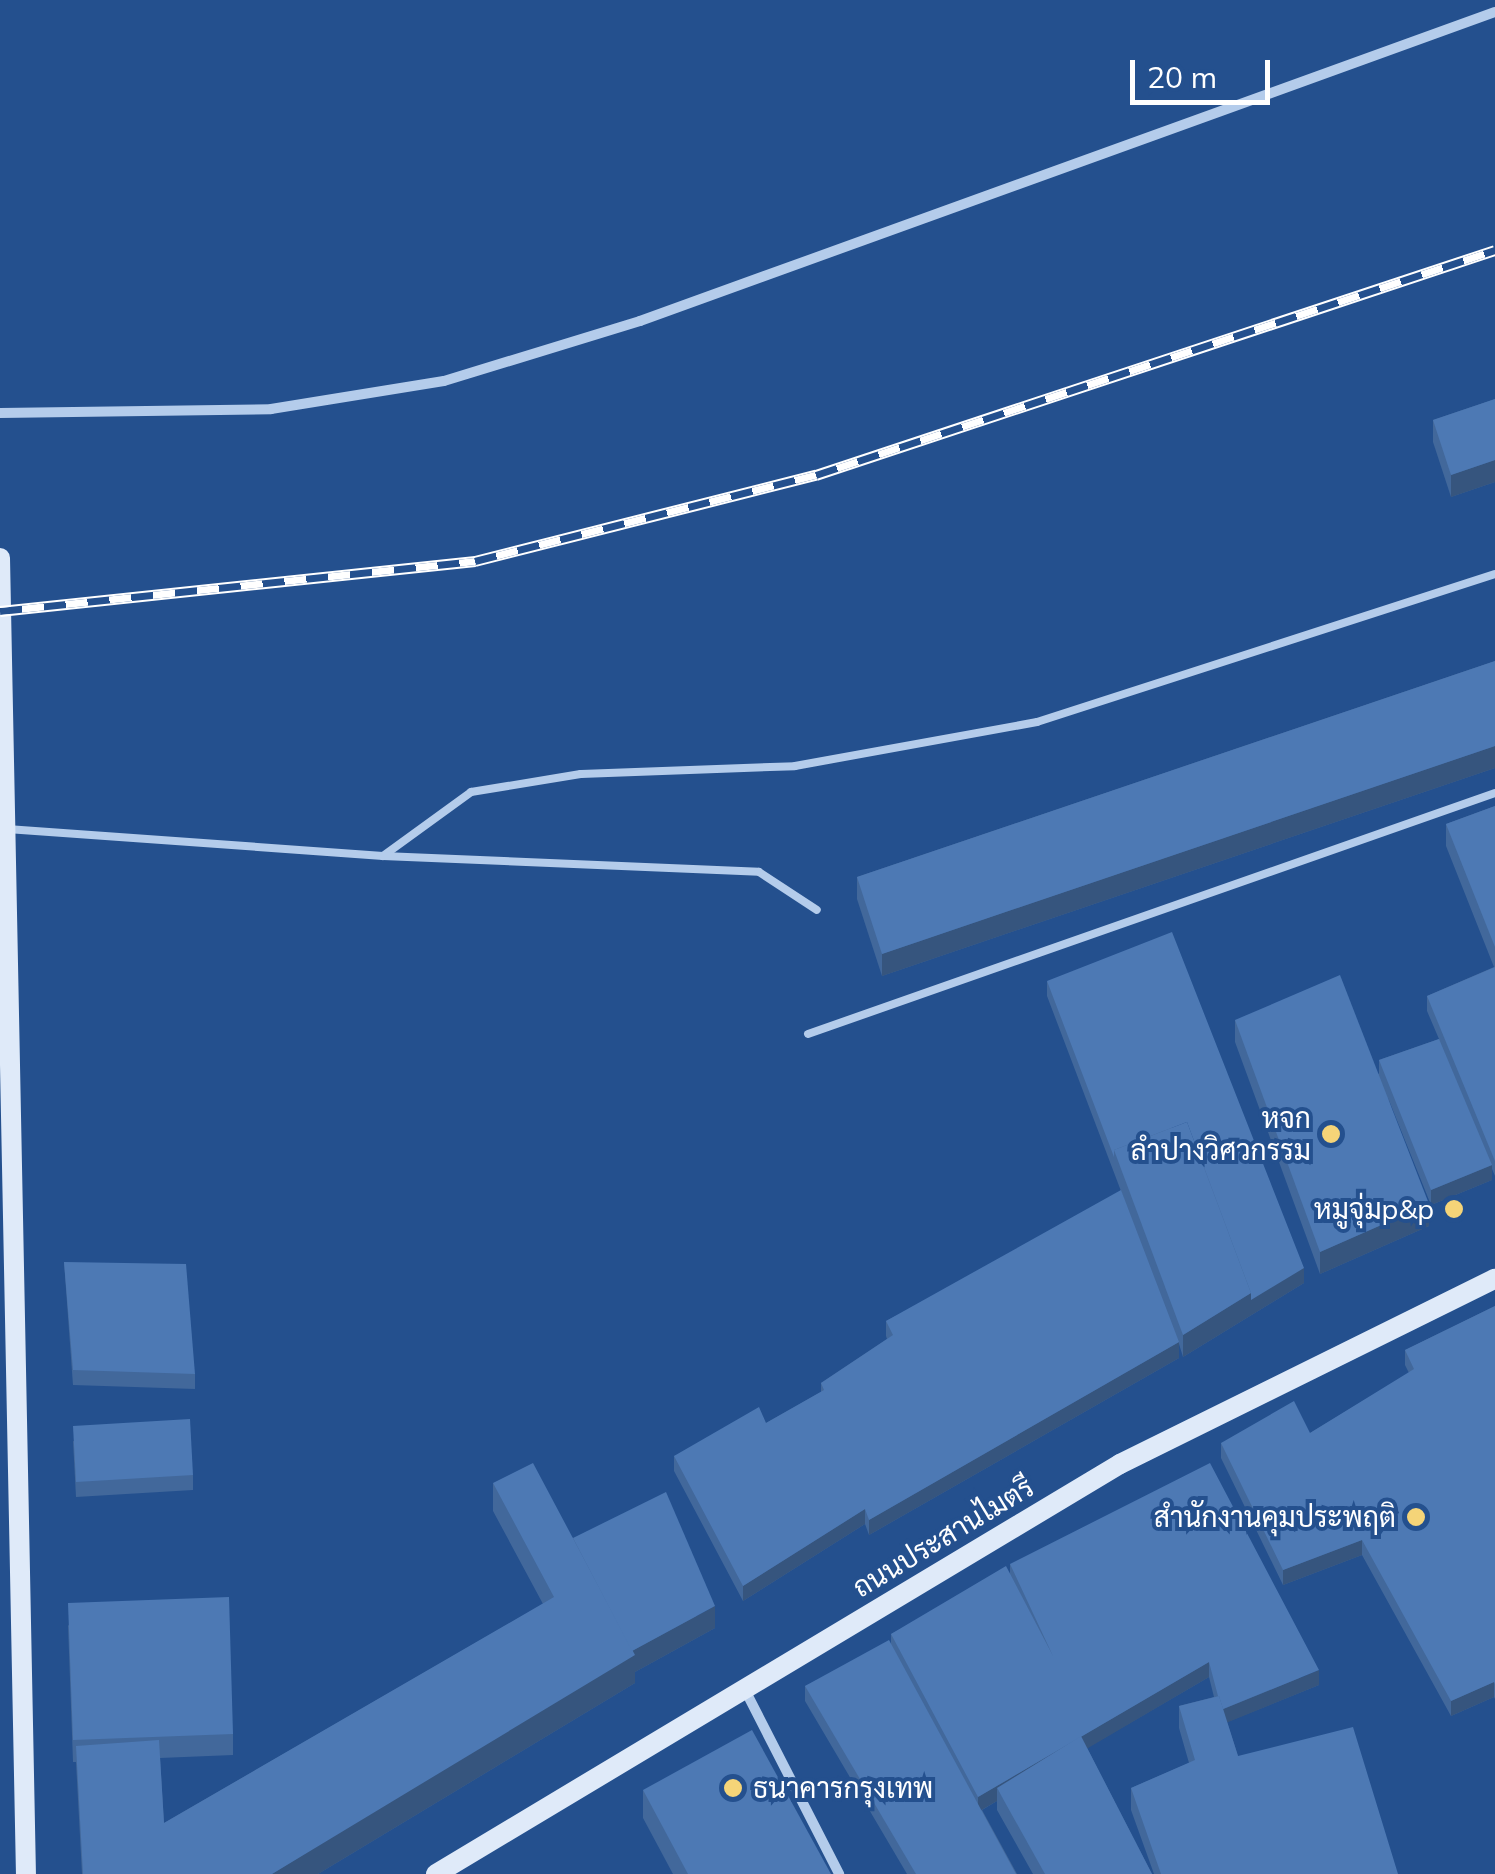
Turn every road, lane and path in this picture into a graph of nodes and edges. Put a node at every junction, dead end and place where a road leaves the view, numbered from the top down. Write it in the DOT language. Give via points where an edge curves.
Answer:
graph roads {
  1 [pos="1495,12"];
  2 [pos="0,413"];
  3 [pos="0,558"];
  4 [pos="1495,574"];
  5 [pos="1495,793"];
  6 [pos="7,829"];
  7 [pos="384,856"];
  8 [pos="817,910"];
  9 [pos="808,1034"];
  10 [pos="1495,1279"];
  11 [pos="10,1559"];
  12 [pos="743,1687"];
  13 [pos="26,1874"];
  14 [pos="436,1874"];
  15 [pos="839,1874"];
  1 -- 2 [label="street" via="640,321 444,381 271,409"];
  3 -- 6 [label="main road"];
  4 -- 7 [label="lane" via="1037,722 795,766 581,774 470,792"];
  5 -- 9 [label="lane"];
  6 -- 7 [label="lane"];
  6 -- 11 [label="main road"];
  7 -- 8 [label="lane" via="760,872"];
  10 -- 12 [label="main road, ถนนประสานไมตรี" via="1120,1464"];
  11 -- 13 [label="main road"];
  12 -- 14 [label="main road, ถนนประสานไมตรี"];
  12 -- 15 [label="street"];
}
